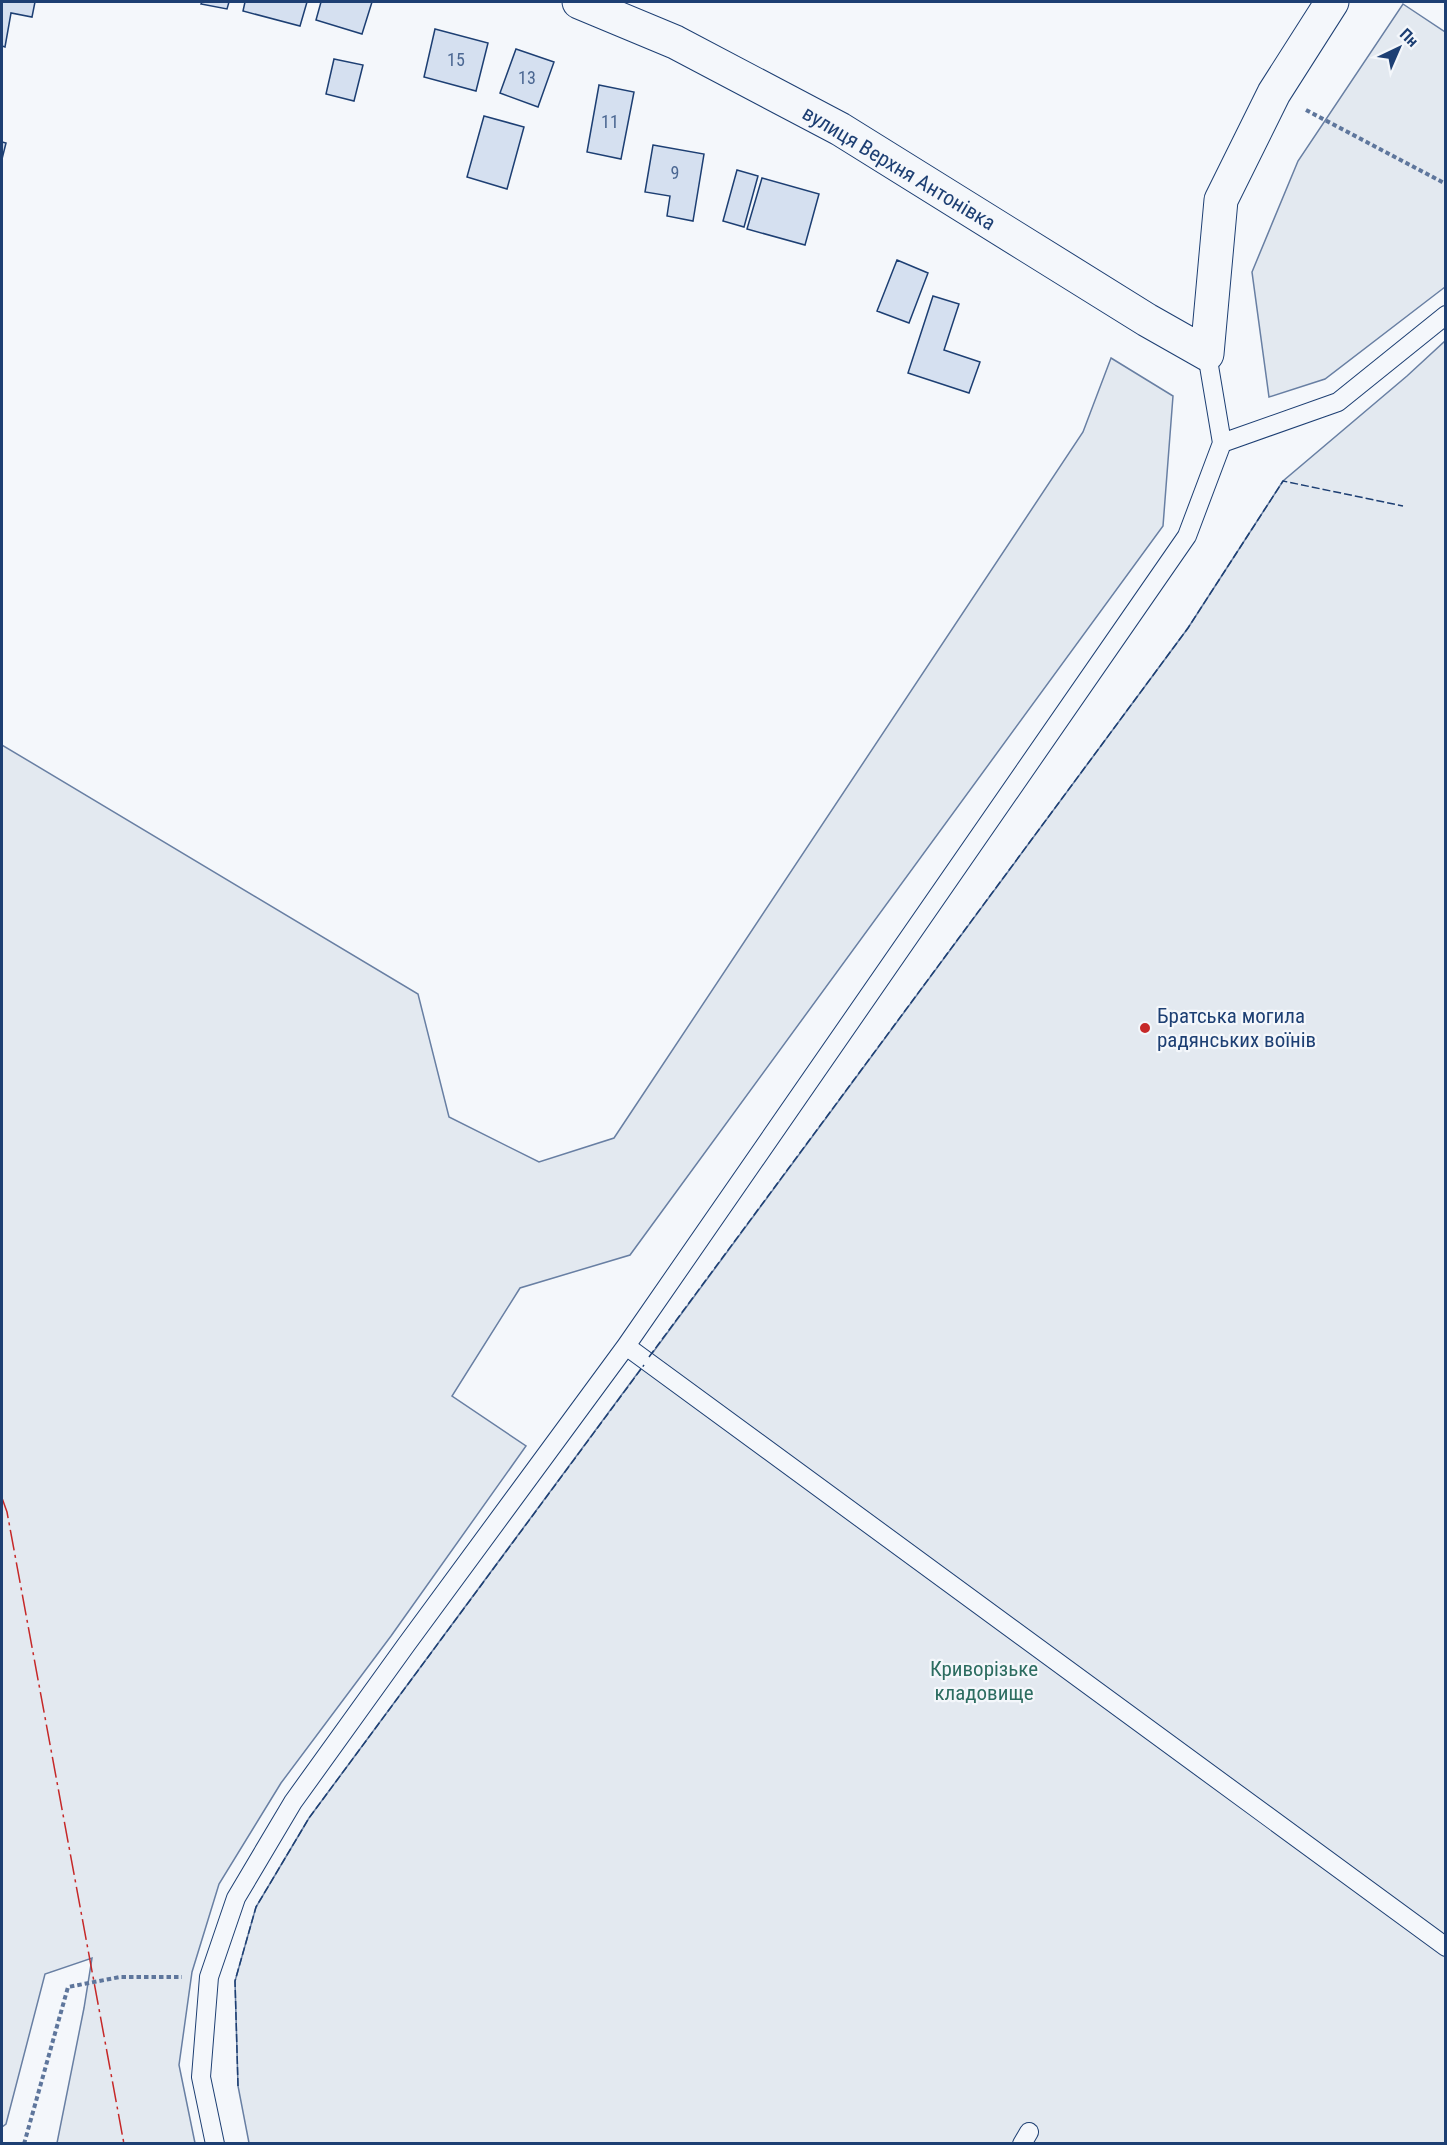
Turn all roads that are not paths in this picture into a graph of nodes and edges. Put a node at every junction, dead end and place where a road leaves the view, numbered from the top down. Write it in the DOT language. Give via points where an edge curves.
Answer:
graph roads {
  1 [pos="579,2"];
  2 [pos="1332,2"];
  3 [pos="1446,315"];
  4 [pos="1207,354"];
  5 [pos="1222,443"];
  6 [pos="626,1346"];
  7 [pos="1446,1947"];
  8 [pos="215,2144"];
  1 -- 4 [label="street, вулиця Верхня Антонівка" via="675,42 840,129"];
  2 -- 4 [label="street" via="1274,93 1221,200"];
  3 -- 5 [label="lane" via="1338,402"];
  4 -- 5 [label="lane"];
  5 -- 6 [label="lane" via="1187,536"];
  6 -- 7 [label="lane"];
  6 -- 8 [label="lane" via="293,1802 236,1898 209,1977 201,2077"];
}
